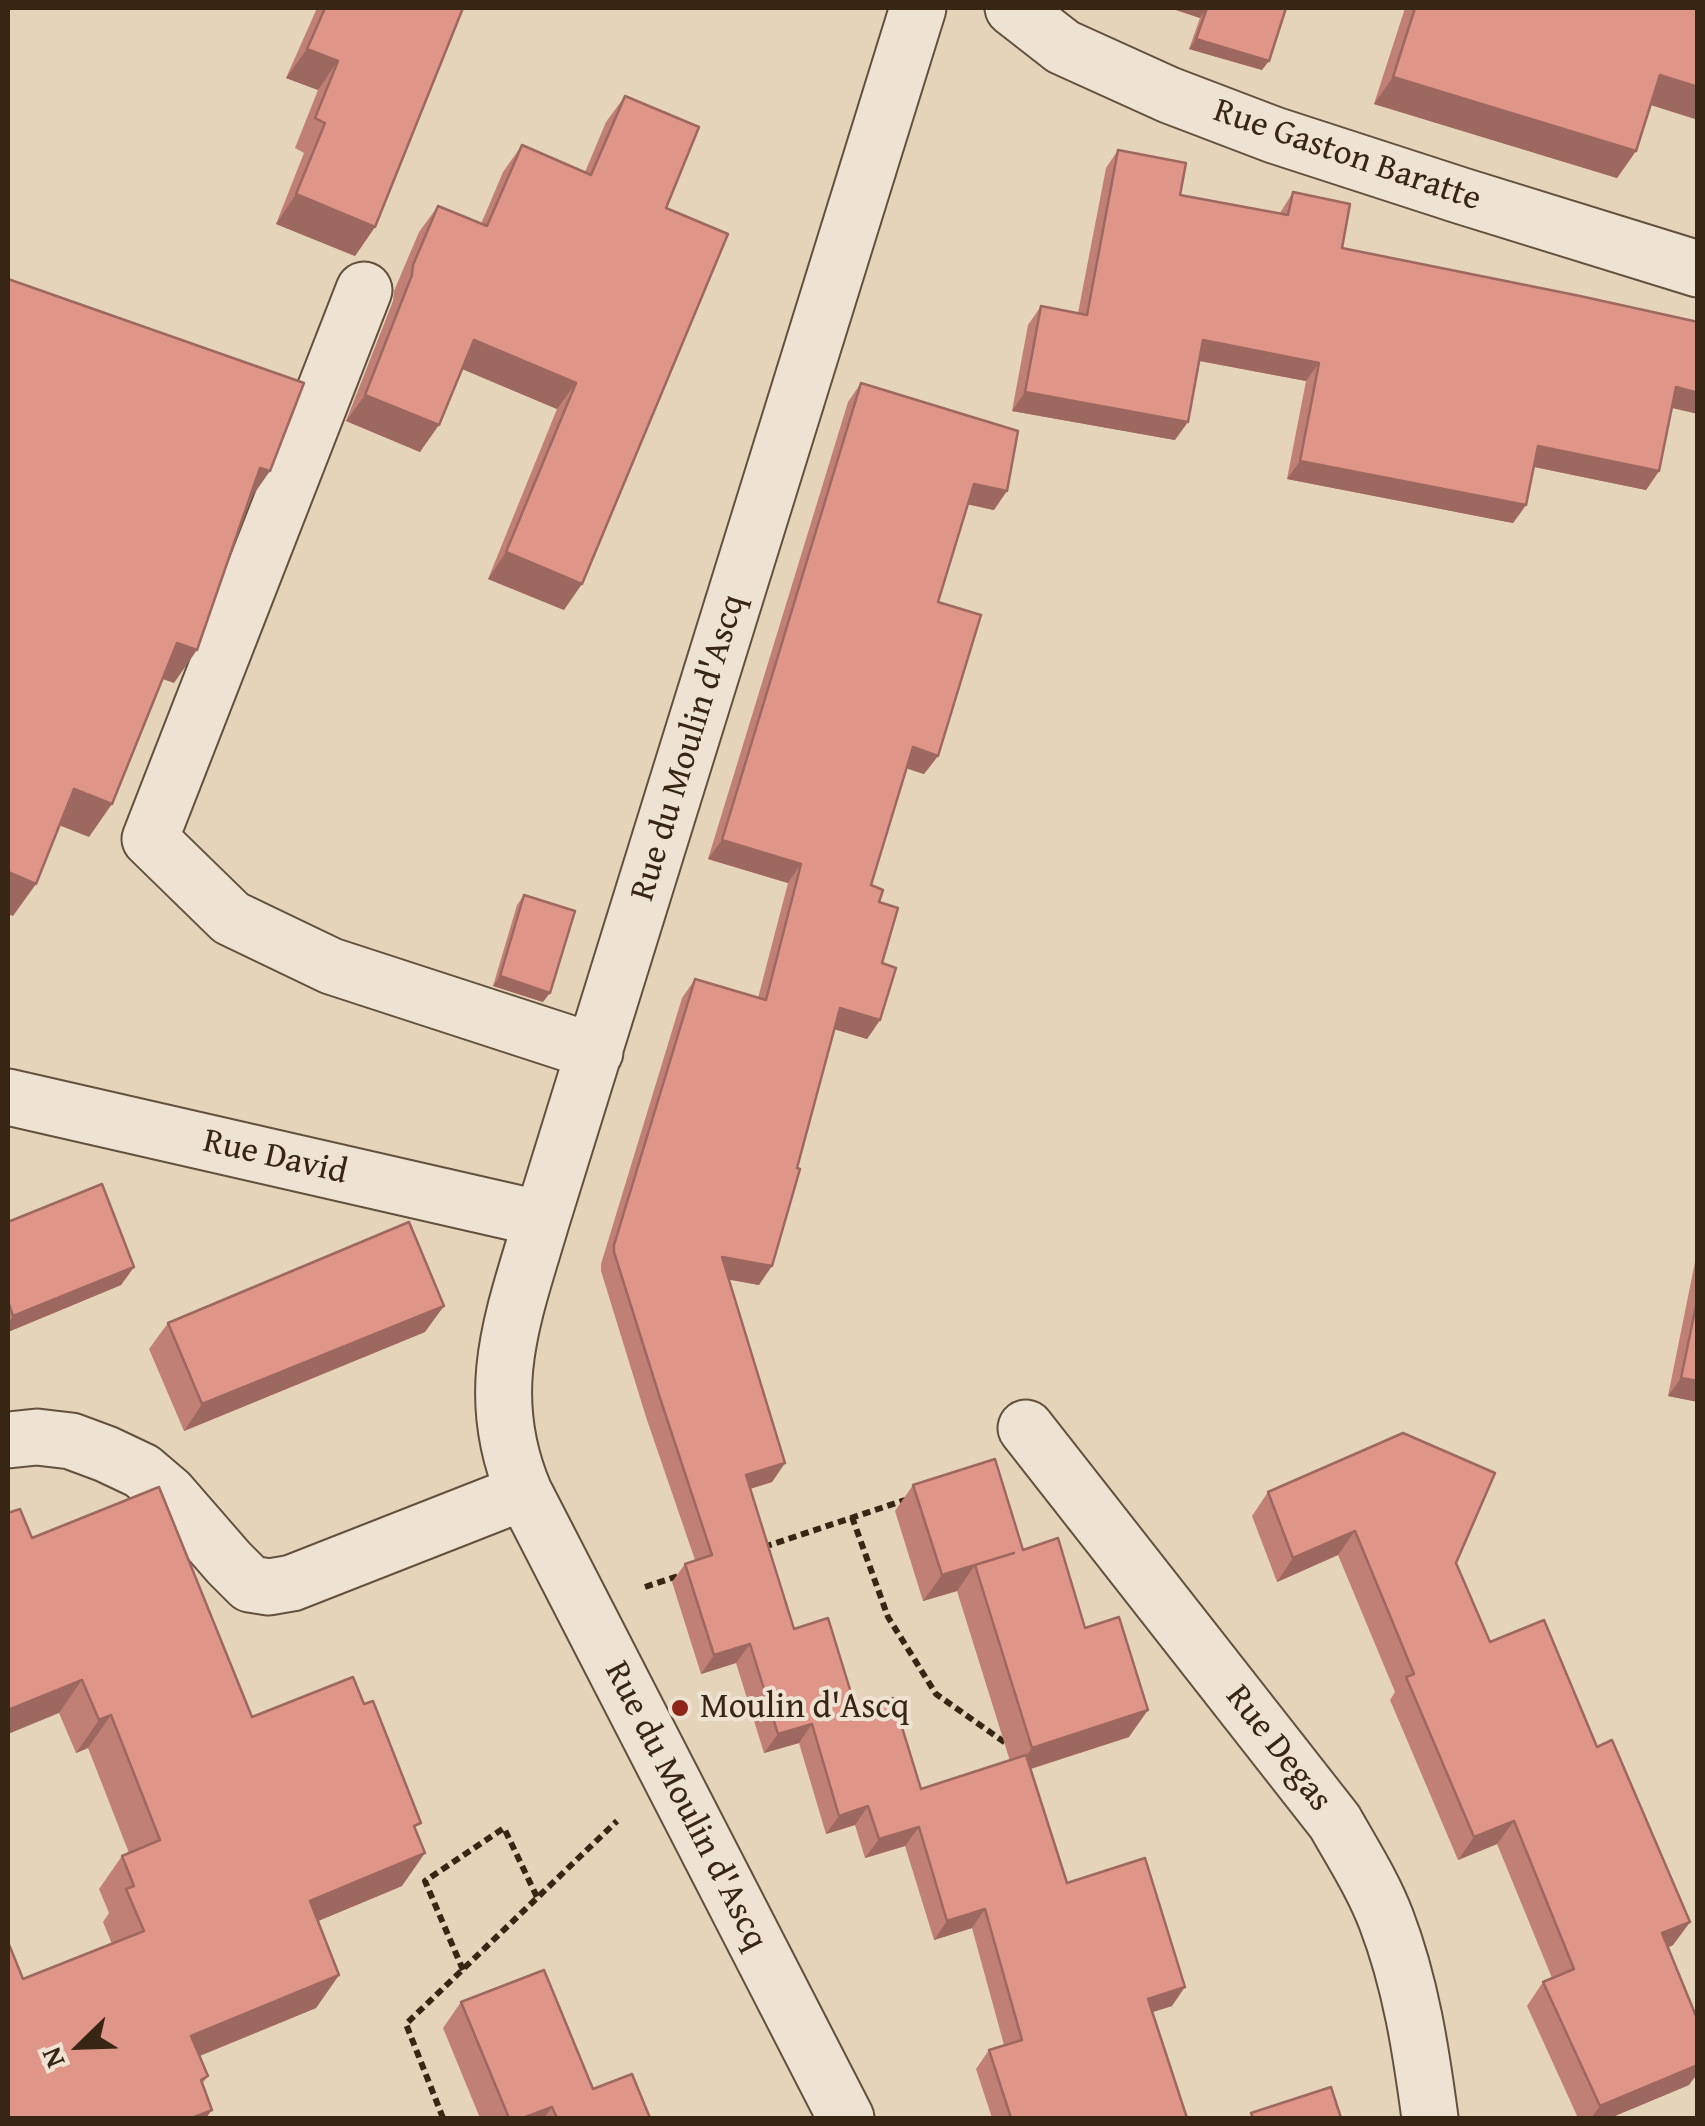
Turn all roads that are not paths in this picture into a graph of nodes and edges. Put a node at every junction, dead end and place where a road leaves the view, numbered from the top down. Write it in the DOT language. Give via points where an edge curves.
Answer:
graph roads {
  1 [pos="918,8"];
  2 [pos="1012,8"];
  3 [pos="1698,269"];
  4 [pos="364,290"];
  5 [pos="595,1052"];
  6 [pos="8,1097"];
  7 [pos="542,1219"];
  8 [pos="1026,1428"];
  9 [pos="8,1440"];
  10 [pos="524,1492"];
  11 [pos="846,2118"];
  12 [pos="1430,2118"];
  1 -- 5 [label="street, Rue du Moulin d'Ascq"];
  2 -- 3 [label="street, Rue Gaston Baratte" via="1063,47 1168,95"];
  4 -- 5 [label="street" via="150,839 231,918 332,966"];
  5 -- 7 [label="street, Rue du Moulin d'Ascq"];
  6 -- 7 [label="street, Rue David"];
  7 -- 10 [label="street, Rue du Moulin d'Ascq" via="502,1378 509,1450"];
  8 -- 12 [label="street, Rue Degas" via="1335,1822 1368,1878 1418,2028"];
  9 -- 10 [label="street" via="70,1442 142,1471 250,1584 269,1587"];
  10 -- 11 [label="street, Rue du Moulin d'Ascq"];
}
